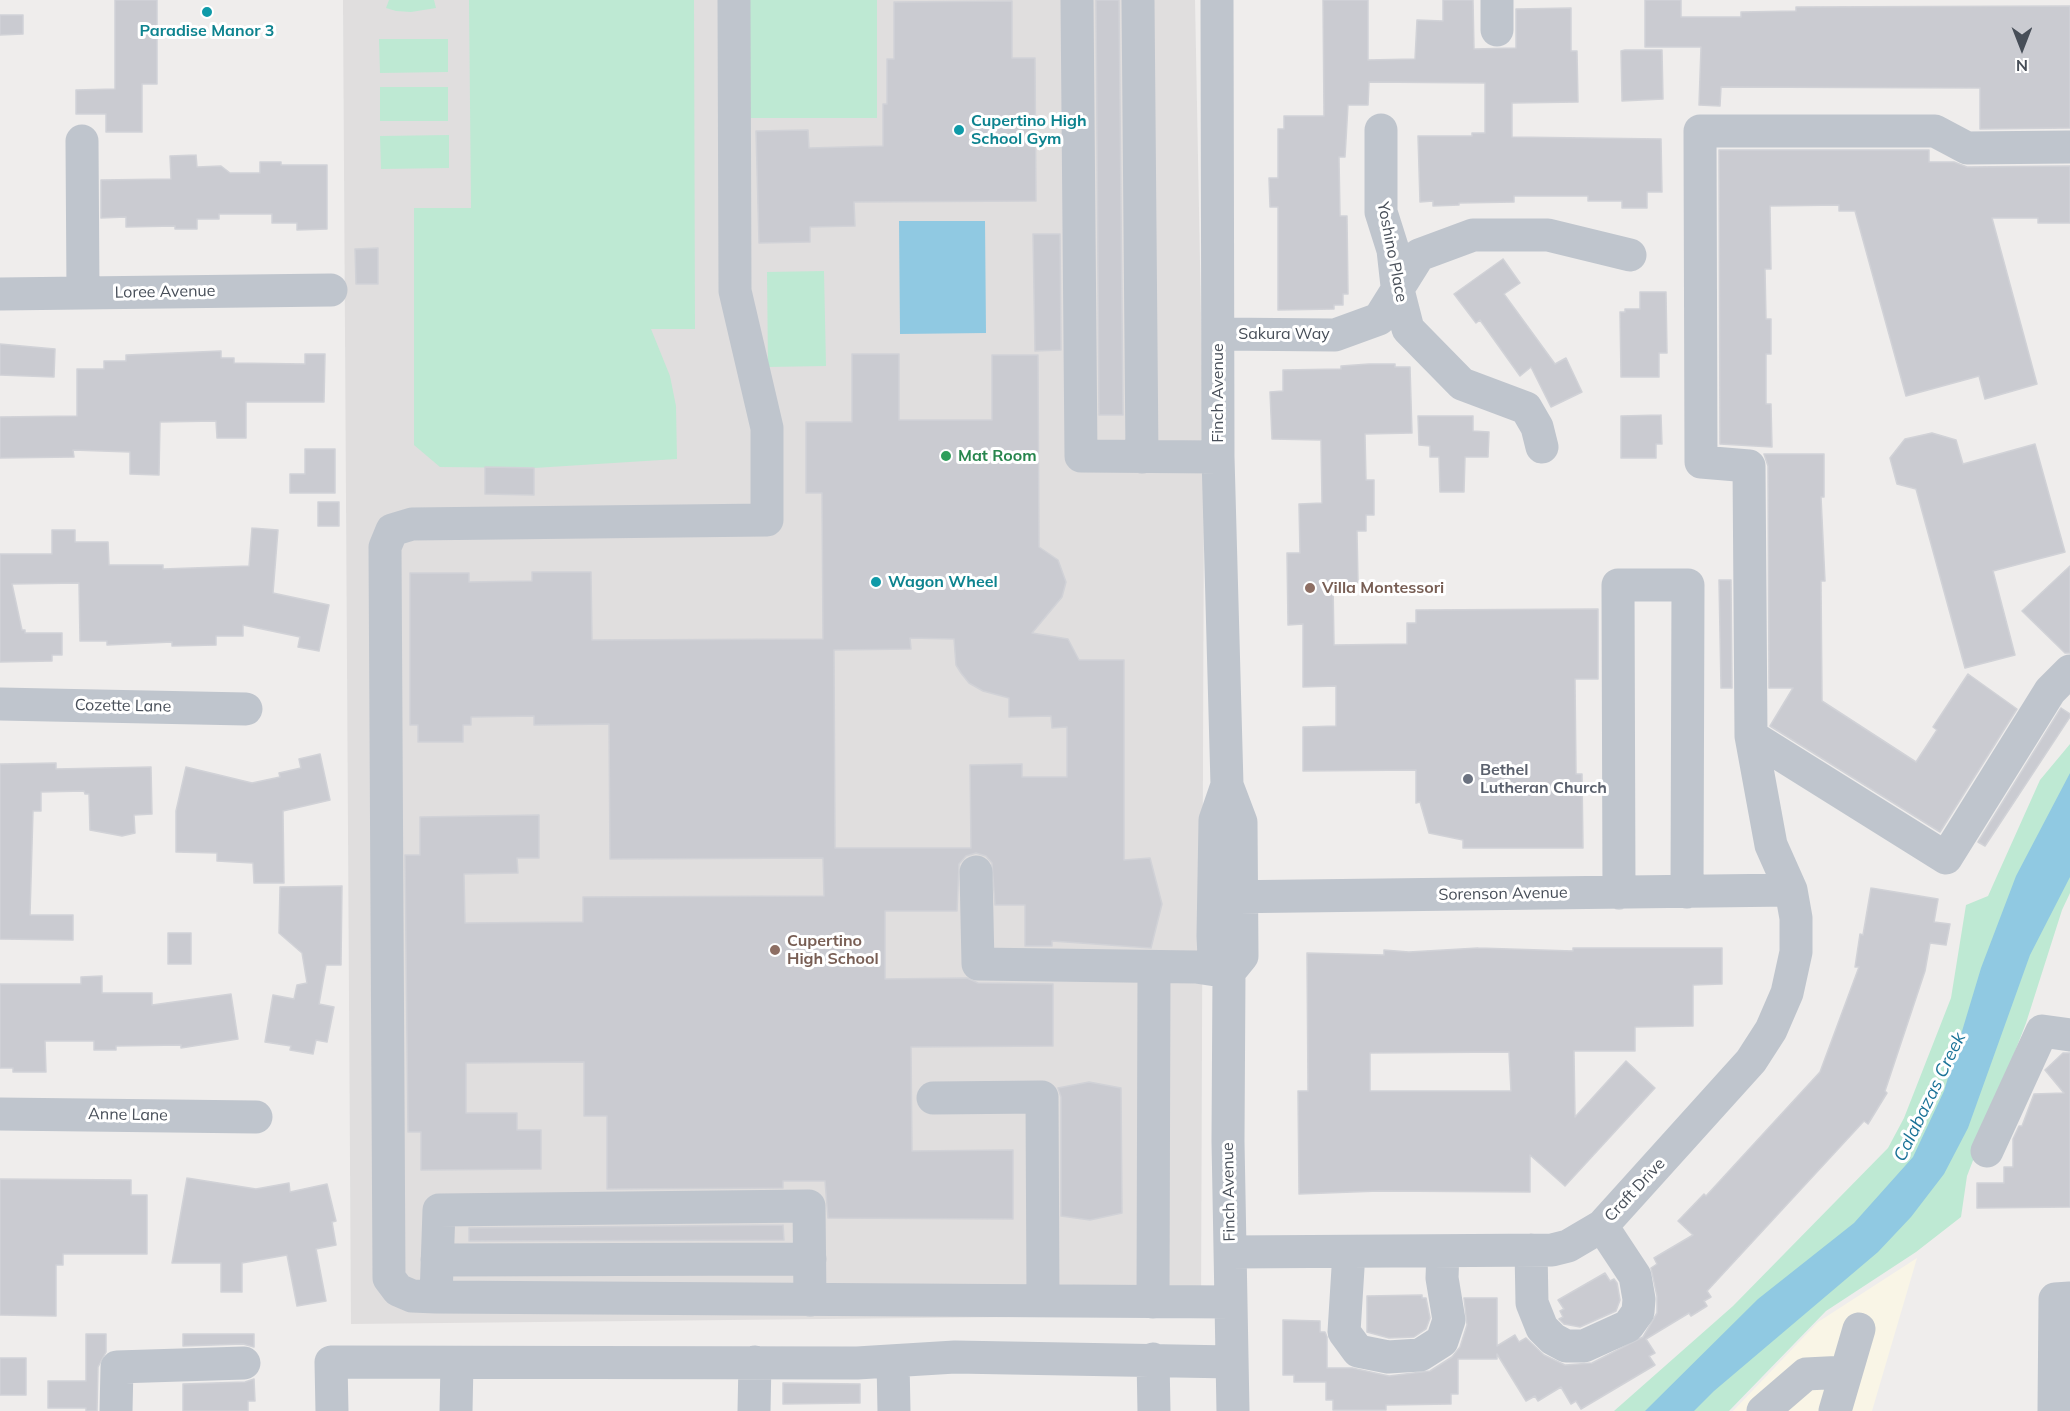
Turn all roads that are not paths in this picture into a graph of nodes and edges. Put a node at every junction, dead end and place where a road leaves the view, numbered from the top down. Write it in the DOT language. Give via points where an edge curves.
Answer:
graph roads {
  1 [pos="734,0"];
  2 [pos="1077,0"];
  3 [pos="1137,0"];
  4 [pos="1217,0"];
  5 [pos="1380,130"];
  6 [pos="82,141"];
  7 [pos="2070,147"];
  8 [pos="1629,255"];
  9 [pos="1398,286"];
  10 [pos="331,290"];
  11 [pos="83,293"];
  12 [pos="0,294"];
  13 [pos="1218,334"];
  14 [pos="1542,447"];
  15 [pos="1142,457"];
  16 [pos="1218,457"];
  17 [pos="2070,671"];
  18 [pos="0,704"];
  19 [pos="246,709"];
  20 [pos="1751,736"];
  21 [pos="976,872"];
  22 [pos="1791,891"];
  23 [pos="1687,892"];
  24 [pos="1619,893"];
  25 [pos="1228,897"];
  26 [pos="1154,967"];
  27 [pos="1229,972"];
  28 [pos="2070,1035"];
  29 [pos="933,1098"];
  30 [pos="0,1114"];
  31 [pos="256,1117"];
  32 [pos="1987,1151"];
  33 [pos="1602,1226"];
  34 [pos="1531,1250"];
  35 [pos="1443,1251"];
  36 [pos="1230,1252"];
  37 [pos="1349,1252"];
  38 [pos="810,1259"];
  39 [pos="437,1260"];
  40 [pos="436,1297"];
  41 [pos="2070,1298"];
  42 [pos="810,1300"];
  43 [pos="1043,1302"];
  44 [pos="1154,1302"];
  45 [pos="1231,1302"];
  46 [pos="1859,1329"];
  47 [pos="1153,1359"];
  48 [pos="893,1361"];
  49 [pos="755,1362"];
  50 [pos="1232,1362"];
  51 [pos="244,1363"];
  52 [pos="457,1363"];
  53 [pos="1846,1372"];
  54 [pos="116,1411"];
  55 [pos="332,1411"];
  56 [pos="456,1411"];
  57 [pos="754,1411"];
  58 [pos="894,1411"];
  59 [pos="1154,1411"];
  60 [pos="1233,1411"];
  61 [pos="1763,1411"];
  62 [pos="1834,1411"];
  63 [pos="2054,1411"];
  1 -- 40 [label="street" via="735,291 767,428 767,520 412,524 393,530 385,548 389,1278 398,1290 412,1296"];
  2 -- 15 [label="street" via="1081,456"];
  3 -- 15 [label="street"];
  4 -- 13 [label="street, Finch Avenue"];
  5 -- 9 [label="street, Yoshino Place" via="1380,212 1394,250"];
  6 -- 11 [label="street"];
  7 -- 20 [label="street, Craft Drive" via="1967,148 1935,131 1700,131 1701,462 1749,466"];
  8 -- 9 [label="street, Sakura Way" via="1548,235 1473,235 1419,255"];
  9 -- 13 [label="street, Sakura Way" via="1379,319 1335,335"];
  9 -- 14 [label="street, Yoshino Place" via="1408,329 1462,384 1526,408"];
  10 -- 11 [label="street, Loree Avenue"];
  11 -- 12 [label="street, Loree Avenue"];
  13 -- 16 [label="street, Finch Avenue"];
  15 -- 16 [label="street"];
  16 -- 25 [label="street, Finch Avenue" via="1227,785 1215,820"];
  17 -- 20 [label="street" via="2050,691 1946,858"];
  18 -- 19 [label="street, Cozette Lane"];
  20 -- 22 [label="street, Craft Drive" via="1771,845"];
  21 -- 26 [label="street" via="978,964"];
  22 -- 23 [label="street, Sorenson Avenue"];
  22 -- 33 [label="street, Craft Drive" via="1796,952 1787,993 1771,1030 1725,1092"];
  23 -- 24 [label="street, Sorenson Avenue"];
  23 -- 24 [label="street" via="1688,585 1618,585"];
  24 -- 25 [label="street, Sorenson Avenue"];
  25 -- 27 [label="street, Finch Avenue" via="1214,957"];
  26 -- 27 [label="street"];
  26 -- 44 [label="street"];
  27 -- 36 [label="street, Finch Avenue"];
  28 -- 32 [label="street" via="2042,1031"];
  29 -- 43 [label="street" via="1042,1097"];
  30 -- 31 [label="street, Anne Lane"];
  33 -- 34 [label="street, Craft Drive" via="1568,1246"];
  33 -- 34 [label="street" via="1635,1276 1640,1299 1638,1312 1628,1326 1584,1346 1566,1346 1542,1328 1532,1303"];
  34 -- 35 [label="street, Craft Drive"];
  35 -- 37 [label="street, Craft Drive"];
  35 -- 37 [label="street" via="1442,1278 1449,1320 1442,1341 1420,1355 1388,1356 1358,1351 1344,1332"];
  36 -- 37 [label="street, Craft Drive"];
  36 -- 45 [label="street, Finch Avenue"];
  38 -- 39 [label="street"];
  38 -- 39 [label="street" via="809,1206 439,1210"];
  38 -- 42 [label="street"];
  39 -- 40 [label="street"];
  40 -- 42 [label="street"];
  41 -- 63 [label="street" via="2055,1299"];
  42 -- 43 [label="street"];
  43 -- 44 [label="street"];
  44 -- 45 [label="street"];
  45 -- 50 [label="street, Finch Avenue"];
  46 -- 53 [label="street"];
  47 -- 48 [label="street" via="955,1356"];
  47 -- 50 [label="street"];
  47 -- 59 [label="street"];
  48 -- 49 [label="street"];
  48 -- 58 [label="street"];
  49 -- 52 [label="street"];
  49 -- 57 [label="street"];
  50 -- 60 [label="street, Finch Avenue"];
  51 -- 54 [label="street" via="117,1367"];
  52 -- 55 [label="street" via="331,1362"];
  52 -- 56 [label="street"];
  53 -- 61 [label="street" via="1806,1374"];
  53 -- 62 [label="street"];
}
